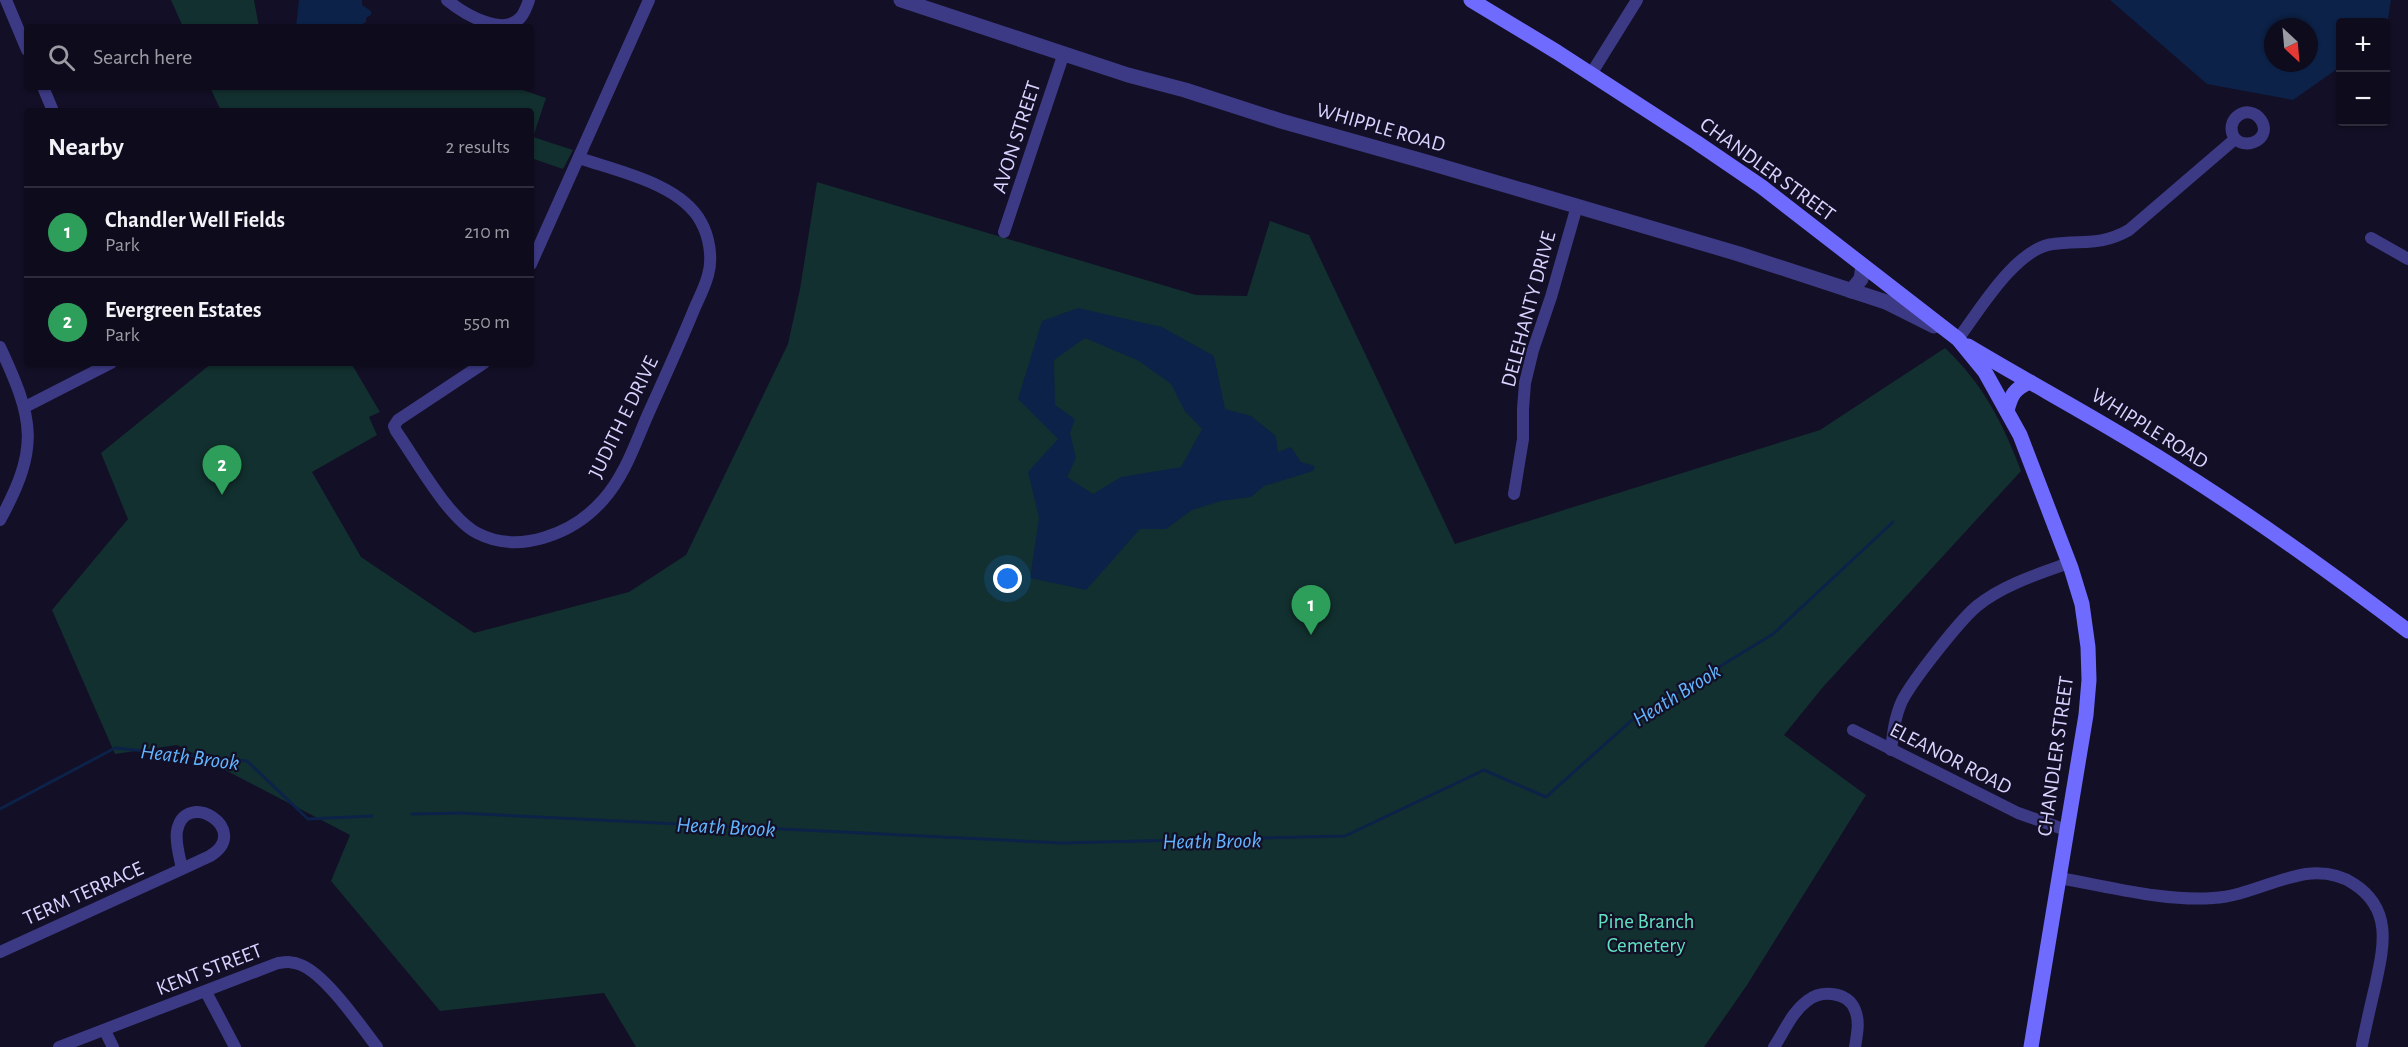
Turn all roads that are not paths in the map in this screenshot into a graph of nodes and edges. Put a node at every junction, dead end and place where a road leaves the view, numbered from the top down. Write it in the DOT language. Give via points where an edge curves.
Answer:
graph roads {
  1 [pos="6,0"];
  2 [pos="447,0"];
  3 [pos="529,0"];
  4 [pos="649,0"];
  5 [pos="901,0"];
  6 [pos="1471,0"];
  7 [pos="1637,0"];
  8 [pos="495,24"];
  9 [pos="510,24"];
  10 [pos="24,43"];
  11 [pos="1064,53"];
  12 [pos="1590,74"];
  13 [pos="44,90"];
  14 [pos="52,108"];
  15 [pos="2235,139"];
  16 [pos="579,158"];
  17 [pos="1576,206"];
  18 [pos="1004,232"];
  19 [pos="2371,238"];
  20 [pos="534,257"];
  21 [pos="2408,259"];
  22 [pos="1863,266"];
  23 [pos="1851,291"];
  24 [pos="1958,339"];
  25 [pos="0,347"];
  26 [pos="105,366"];
  27 [pos="479,366"];
  28 [pos="2030,382"];
  29 [pos="25,407"];
  30 [pos="2007,411"];
  31 [pos="1514,494"];
  32 [pos="0,520"];
  33 [pos="2069,563"];
  34 [pos="2408,631"];
  35 [pos="1853,730"];
  36 [pos="1891,750"];
  37 [pos="2066,830"];
  38 [pos="182,869"];
  39 [pos="2059,878"];
  40 [pos="0,952"];
  41 [pos="206,992"];
  42 [pos="105,1030"];
  43 [pos="2361,1046"];
  44 [pos="59,1047"];
  45 [pos="113,1047"];
  46 [pos="235,1047"];
  47 [pos="377,1047"];
  48 [pos="1774,1047"];
  49 [pos="1855,1047"];
  50 [pos="2031,1047"];
  1 -- 10 [label="street"];
  2 -- 8 [label="street" via="474,17"];
  3 -- 9 [label="street" via="522,16"];
  4 -- 16 [label="street"];
  5 -- 11 [label="street, WHIPPLE ROAD"];
  6 -- 12 [label="main road, CHANDLER STREET"];
  7 -- 12 [label="street"];
  11 -- 17 [label="street, WHIPPLE ROAD" via="1281,121"];
  11 -- 18 [label="street, AVON STREET"];
  12 -- 22 [label="main road, CHANDLER STREET" via="1762,187"];
  13 -- 14 [label="street"];
  15 -- 24 [label="street" via="2122,234 2100,242 2038,247 2023,257"];
  16 -- 20 [label="street"];
  16 -- 27 [label="street, JUDITH E DRIVE" via="671,192 687,203 707,235 710,253 709,274 618,480 582,520 539,539 516,544 500,543 476,533 446,503 394,426"];
  17 -- 23 [label="street, WHIPPLE ROAD"];
  17 -- 31 [label="street, DELEHANTY DRIVE" via="1533,350 1522,408 1523,439"];
  19 -- 21 [label="street"];
  22 -- 23 [label="street" via="1861,279"];
  22 -- 24 [label="main road, CHANDLER STREET"];
  23 -- 24 [label="street, WHIPPLE ROAD" via="1911,313"];
  24 -- 28 [label="main road, WHIPPLE ROAD"];
  24 -- 30 [label="main road, CHANDLER STREET" via="1985,372"];
  25 -- 29 [label="street"];
  26 -- 29 [label="street"];
  28 -- 30 [label="main road" via="2011,395"];
  28 -- 34 [label="main road, WHIPPLE ROAD" via="2180,470 2300,550"];
  29 -- 32 [label="street" via="26,458 21,478"];
  30 -- 33 [label="main road, CHANDLER STREET"];
  33 -- 36 [label="street" via="2006,588 1976,607 1903,699 1894,724"];
  33 -- 37 [label="main road, CHANDLER STREET" via="2085,624 2089,680"];
  35 -- 36 [label="street, ELEANOR ROAD"];
  36 -- 37 [label="street, ELEANOR ROAD" via="2018,813"];
  37 -- 39 [label="main road, CHANDLER STREET"];
  38 -- 38 [label="street, TERM TERRACE" via="210,856 220,846 222,827 208,813 193,813 178,825"];
  38 -- 40 [label="street, TERM TERRACE"];
  39 -- 43 [label="street" via="2203,899 2234,896 2311,873 2350,882 2374,904 2384,939"];
  39 -- 50 [label="main road, CHANDLER STREET"];
  41 -- 42 [label="street, KENT STREET"];
  41 -- 46 [label="street"];
  41 -- 47 [label="street, KENT STREET" via="278,963 301,964 324,982"];
  42 -- 44 [label="street, KENT STREET"];
  42 -- 45 [label="street"];
  48 -- 49 [label="street" via="1803,1004 1817,995 1829,994 1846,999 1854,1008"];
}
